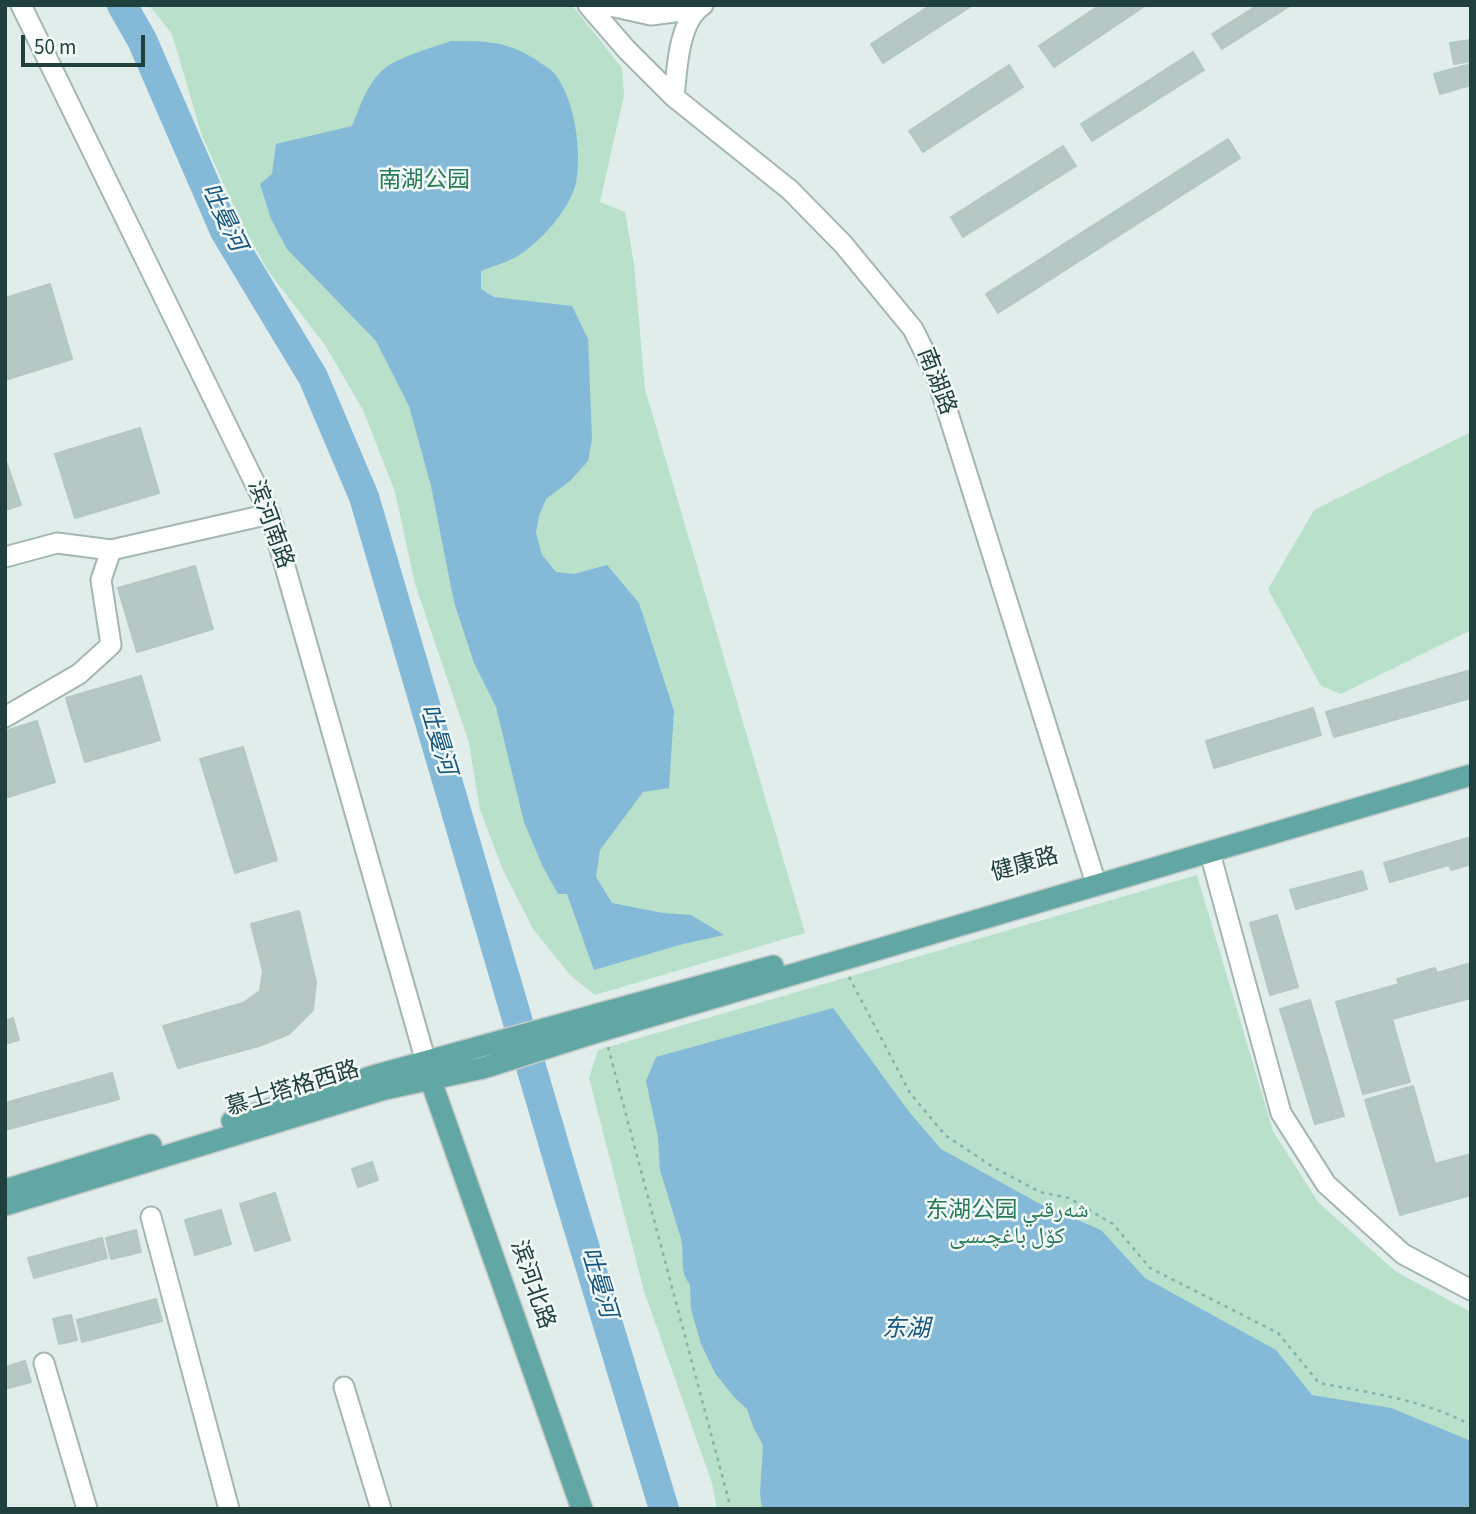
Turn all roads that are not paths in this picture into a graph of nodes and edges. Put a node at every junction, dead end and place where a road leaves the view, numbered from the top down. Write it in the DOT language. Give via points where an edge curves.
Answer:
graph roads {
  1 [pos="21,5"];
  2 [pos="588,5"];
  3 [pos="606,5"];
  4 [pos="700,7"];
  5 [pos="674,97"];
  6 [pos="270,514"];
  7 [pos="111,550"];
  8 [pos="5,556"];
  9 [pos="5,717"];
  10 [pos="1471,760"];
  11 [pos="1471,775"];
  12 [pos="1210,853"];
  13 [pos="1093,874"];
  14 [pos="597,1026"];
  15 [pos="428,1070"];
  16 [pos="5,1190"];
  17 [pos="5,1205"];
  18 [pos="151,1217"];
  19 [pos="1471,1290"];
  20 [pos="44,1363"];
  21 [pos="344,1387"];
  22 [pos="87,1509"];
  23 [pos="229,1509"];
  24 [pos="381,1509"];
  25 [pos="582,1509"];
  1 -- 6 [label="street, 滨河南路"];
  2 -- 5 [label="street, 南湖路"];
  3 -- 4 [label="street" via="651,15"];
  4 -- 5 [label="street" via="681,41"];
  5 -- 13 [label="street, 南湖路" via="790,190 843,244 913,330 936,375"];
  6 -- 7 [label="street"];
  6 -- 15 [label="street, 滨河南路"];
  7 -- 8 [label="street" via="57,543"];
  7 -- 9 [label="street" via="101,580 111,645 79,674"];
  10 -- 13 [label="main road, 健康路"];
  11 -- 12 [label="main road, 健康路"];
  12 -- 14 [label="main road, 健康路"];
  12 -- 19 [label="street" via="1281,1113 1326,1184 1403,1254"];
  13 -- 14 [label="main road, 健康路" via="810,956"];
  14 -- 15 [label="main road, 慕士塔格西路"];
  15 -- 16 [label="main road, 慕士塔格西路"];
  15 -- 17 [label="main road, 慕士塔格西路" via="371,1093"];
  15 -- 25 [label="main road, 滨河北路"];
  18 -- 23 [label="street"];
  20 -- 22 [label="street"];
  21 -- 24 [label="street"];
}
